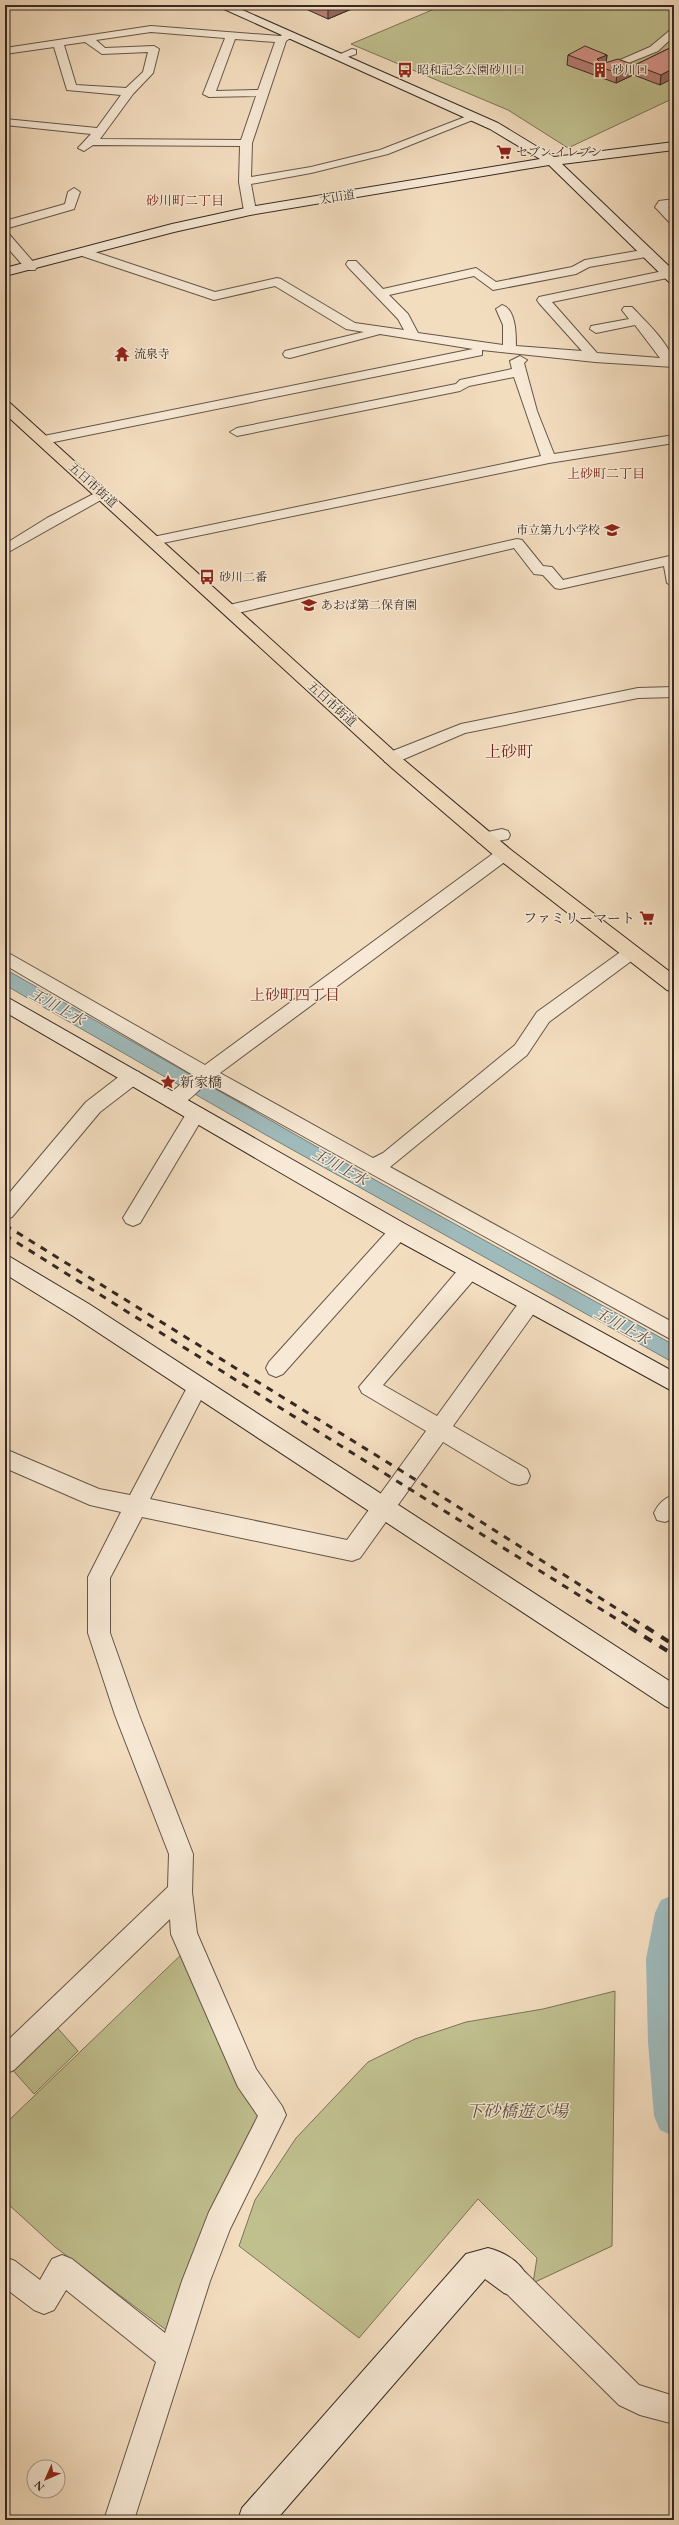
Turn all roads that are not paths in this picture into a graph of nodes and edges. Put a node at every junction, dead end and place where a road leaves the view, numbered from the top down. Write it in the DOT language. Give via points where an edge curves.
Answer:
graph roads {
  1 [pos="221,5"];
  2 [pos="245,5"];
  3 [pos="674,30"];
  4 [pos="231,36"];
  5 [pos="286,37"];
  6 [pos="87,38"];
  7 [pos="58,43"];
  8 [pos="5,52"];
  9 [pos="352,52"];
  10 [pos="339,57"];
  11 [pos="602,70"];
  12 [pos="129,92"];
  13 [pos="262,93"];
  14 [pos="474,117"];
  15 [pos="509,121"];
  16 [pos="5,122"];
  17 [pos="100,132"];
  18 [pos="246,143"];
  19 [pos="674,146"];
  20 [pos="553,154"];
  21 [pos="569,159"];
  22 [pos="583,172"];
  23 [pos="245,182"];
  24 [pos="594,183"];
  25 [pos="74,192"];
  26 [pos="674,203"];
  27 [pos="250,211"];
  28 [pos="674,220"];
  29 [pos="5,225"];
  30 [pos="5,237"];
  31 [pos="86,252"];
  32 [pos="648,253"];
  33 [pos="352,264"];
  34 [pos="31,266"];
  35 [pos="5,272"];
  36 [pos="672,272"];
  37 [pos="380,293"];
  38 [pos="628,310"];
  39 [pos="490,318"];
  40 [pos="637,320"];
  41 [pos="596,329"];
  42 [pos="383,332"];
  43 [pos="414,336"];
  44 [pos="493,348"];
  45 [pos="510,350"];
  46 [pos="545,353"];
  47 [pos="290,354"];
  48 [pos="595,358"];
  49 [pos="672,363"];
  50 [pos="519,372"];
  51 [pos="5,406"];
  52 [pos="237,432"];
  53 [pos="674,439"];
  54 [pos="44,440"];
  55 [pos="549,459"];
  56 [pos="103,494"];
  57 [pos="153,540"];
  58 [pos="5,550"];
  59 [pos="672,560"];
  60 [pos="674,583"];
  61 [pos="229,610"];
  62 [pos="674,692"];
  63 [pos="392,758"];
  64 [pos="502,835"];
  65 [pos="484,838"];
  66 [pos="504,854"];
  67 [pos="632,952"];
  68 [pos="5,957"];
  69 [pos="674,985"];
  70 [pos="5,1003"];
  71 [pos="132,1076"];
  72 [pos="203,1076"];
  73 [pos="176,1099"];
  74 [pos="196,1114"];
  75 [pos="374,1166"];
  76 [pos="5,1212"];
  77 [pos="133,1218"];
  78 [pos="399,1231"];
  79 [pos="5,1263"];
  80 [pos="470,1270"];
  81 [pos="530,1303"];
  82 [pos="674,1333"];
  83 [pos="276,1368"];
  84 [pos="674,1383"];
  85 [pos="197,1388"];
  86 [pos="441,1430"];
  87 [pos="5,1458"];
  88 [pos="519,1476"];
  89 [pos="135,1506"];
  90 [pos="383,1509"];
  91 [pos="674,1698"];
  92 [pos="180,1892"];
  93 [pos="5,2061"];
  94 [pos="5,2271"];
  95 [pos="515,2282"];
  96 [pos="172,2357"];
  97 [pos="674,2410"];
  98 [pos="119,2520"];
  99 [pos="254,2520"];
  1 -- 5 [label="street"];
  2 -- 9 [label="street"];
  3 -- 11 [label="street" via="654,49"];
  4 -- 5 [label="street"];
  4 -- 6 [label="street" via="151,29"];
  4 -- 13 [label="street" via="209,94"];
  5 -- 10 [label="street"];
  5 -- 13 [label="street"];
  6 -- 7 [label="street"];
  6 -- 12 [label="street" via="102,51 154,49 148,73"];
  7 -- 8 [label="street"];
  7 -- 12 [label="street" via="71,88"];
  9 -- 10 [label="street"];
  9 -- 15 [label="street"];
  10 -- 14 [label="street"];
  12 -- 17 [label="street"];
  13 -- 18 [label="street"];
  14 -- 20 [label="street"];
  14 -- 23 [label="street" via="384,152 311,170"];
  16 -- 17 [label="street"];
  17 -- 18 [label="street" via="86,145"];
  18 -- 23 [label="street"];
  19 -- 21 [label="street, 大山道"];
  20 -- 21 [label="street, 大山道"];
  20 -- 27 [label="street, 大山道"];
  20 -- 32 [label="street"];
  21 -- 22 [label="street"];
  23 -- 27 [label="street"];
  24 -- 36 [label="street"];
  25 -- 29 [label="street" via="70,206"];
  26 -- 28 [label="street" via="663,204 661,207"];
  27 -- 31 [label="street, 大山道" via="172,228"];
  30 -- 34 [label="street"];
  31 -- 34 [label="street, 大山道"];
  31 -- 42 [label="street" via="214,296 277,282 351,326"];
  32 -- 36 [label="street"];
  32 -- 37 [label="street" via="493,286 476,272"];
  33 -- 37 [label="street"];
  34 -- 35 [label="street, 大山道"];
  36 -- 48 [label="street" via="544,300"];
  37 -- 43 [label="street" via="403,317"];
  38 -- 40 [label="street"];
  39 -- 45 [label="street" via="504,313 509,325"];
  40 -- 41 [label="street"];
  40 -- 49 [label="street"];
  42 -- 43 [label="street"];
  42 -- 47 [label="street"];
  43 -- 44 [label="street"];
  44 -- 45 [label="street"];
  44 -- 54 [label="street"];
  45 -- 46 [label="street"];
  46 -- 48 [label="street"];
  46 -- 50 [label="street" via="517,361"];
  48 -- 49 [label="street"];
  50 -- 52 [label="street" via="465,383 460,387"];
  50 -- 55 [label="street"];
  51 -- 54 [label="main road, 五日市街道"];
  53 -- 55 [label="street"];
  54 -- 56 [label="main road, 五日市街道"];
  55 -- 57 [label="street"];
  56 -- 57 [label="main road, 五日市街道"];
  56 -- 58 [label="street"];
  57 -- 61 [label="main road, 五日市街道"];
  59 -- 60 [label="street"];
  59 -- 61 [label="street" via="560,585 547,570 539,571 517,543"];
  61 -- 63 [label="main road, 五日市街道"];
  62 -- 63 [label="street" via="638,693 461,729"];
  63 -- 65 [label="main road, 五日市街道"];
  64 -- 65 [label="street"];
  65 -- 66 [label="main road, 五日市街道"];
  66 -- 67 [label="main road, 五日市街道"];
  66 -- 72 [label="street"];
  67 -- 69 [label="main road, 五日市街道"];
  67 -- 75 [label="street" via="543,1017 521,1050 390,1158"];
  68 -- 72 [label="street"];
  70 -- 71 [label="street"];
  71 -- 73 [label="street"];
  71 -- 76 [label="street" via="93,1107"];
  72 -- 73 [label="street"];
  72 -- 75 [label="street"];
  73 -- 74 [label="street"];
  74 -- 77 [label="street"];
  74 -- 78 [label="street"];
  75 -- 82 [label="street"];
  78 -- 80 [label="street"];
  78 -- 83 [label="street"];
  79 -- 85 [label="street" via="81,1310"];
  80 -- 81 [label="street"];
  80 -- 86 [label="street" via="369,1387"];
  81 -- 84 [label="street"];
  81 -- 86 [label="street"];
  85 -- 89 [label="street"];
  85 -- 90 [label="street"];
  86 -- 88 [label="street"];
  86 -- 90 [label="street"];
  87 -- 89 [label="street" via="87,1495"];
  89 -- 90 [label="street" via="352,1551"];
  89 -- 92 [label="street" via="99,1577 99,1633 127,1716 181,1854"];
  90 -- 91 [label="street"];
  92 -- 93 [label="street"];
  92 -- 96 [label="street" via="184,1934 247,2078 273,2115 219,2222 190,2298"];
  94 -- 96 [label="street" via="44,2300 62,2269"];
  95 -- 97 [label="street" via="629,2395 640,2401"];
  95 -- 99 [label="street" via="494,2263 485,2261 477,2264"];
  96 -- 98 [label="street"];
}
